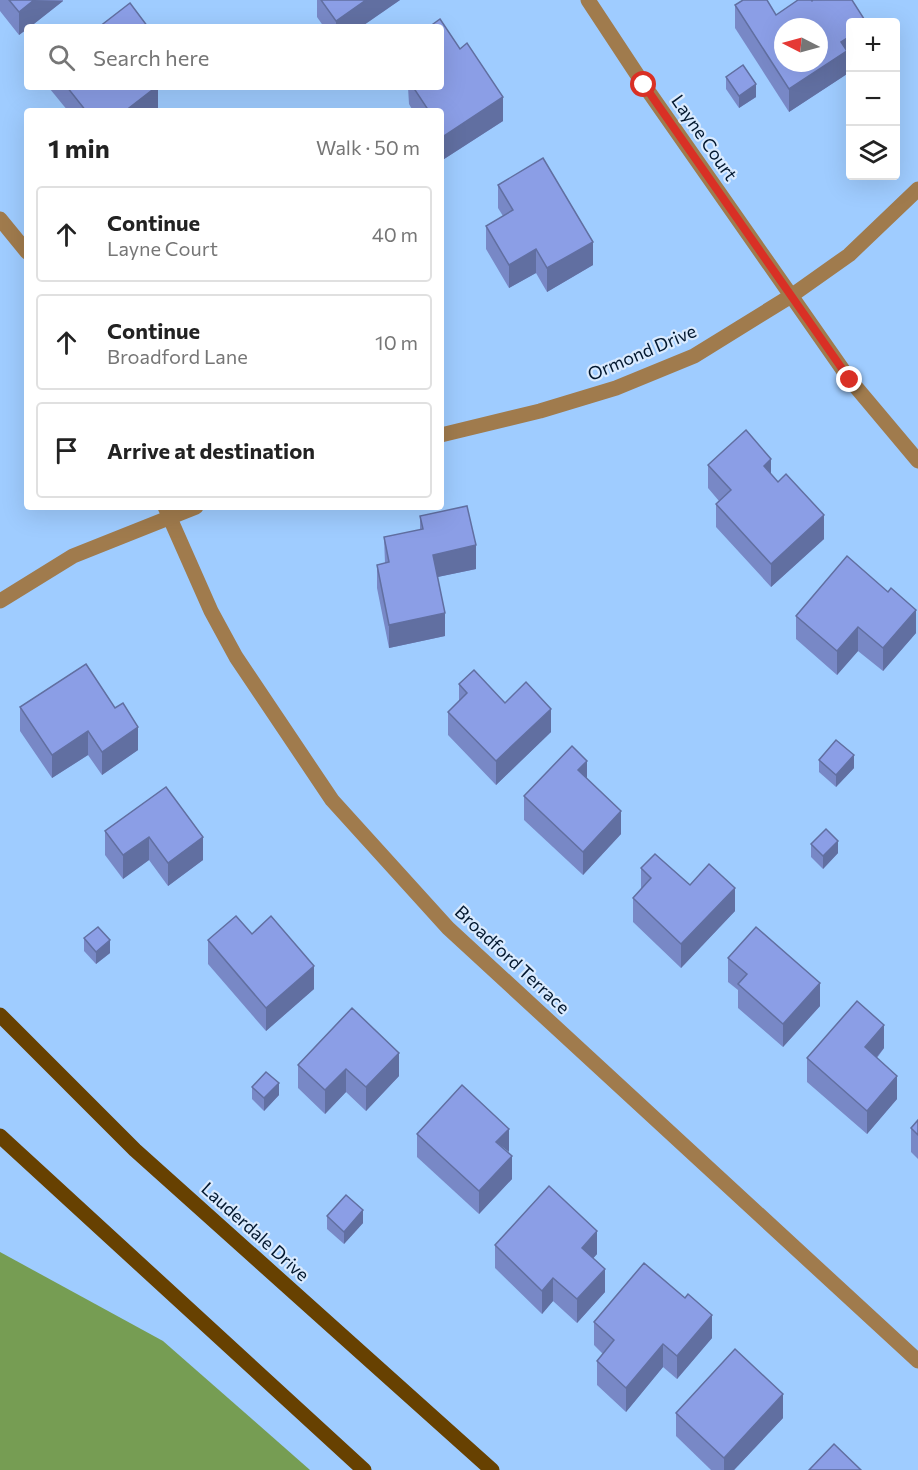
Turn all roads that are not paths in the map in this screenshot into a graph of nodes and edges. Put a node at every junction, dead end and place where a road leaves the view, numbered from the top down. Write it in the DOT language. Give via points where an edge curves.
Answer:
graph roads {
  1 [pos="588,0"];
  2 [pos="918,189"];
  3 [pos="0,219"];
  4 [pos="24,248"];
  5 [pos="791,296"];
  6 [pos="444,434"];
  7 [pos="918,461"];
  8 [pos="167,512"];
  9 [pos="0,601"];
  10 [pos="0,1015"];
  11 [pos="0,1136"];
  12 [pos="918,1361"];
  13 [pos="364,1470"];
  14 [pos="492,1470"];
  1 -- 5 [label="street, Layne Court"];
  2 -- 5 [label="street, Ormond Drive" via="849,255"];
  3 -- 4 [label="street"];
  5 -- 6 [label="street, Ormond Drive" via="694,356 616,388"];
  5 -- 7 [label="street, Layne Court" via="850,380"];
  8 -- 9 [label="street" via="73,556"];
  8 -- 12 [label="street, Broadford Terrace" via="236,657 332,800 448,928"];
  10 -- 14 [label="main road, Lauderdale Drive" via="135,1150"];
  11 -- 13 [label="main road"];
}
